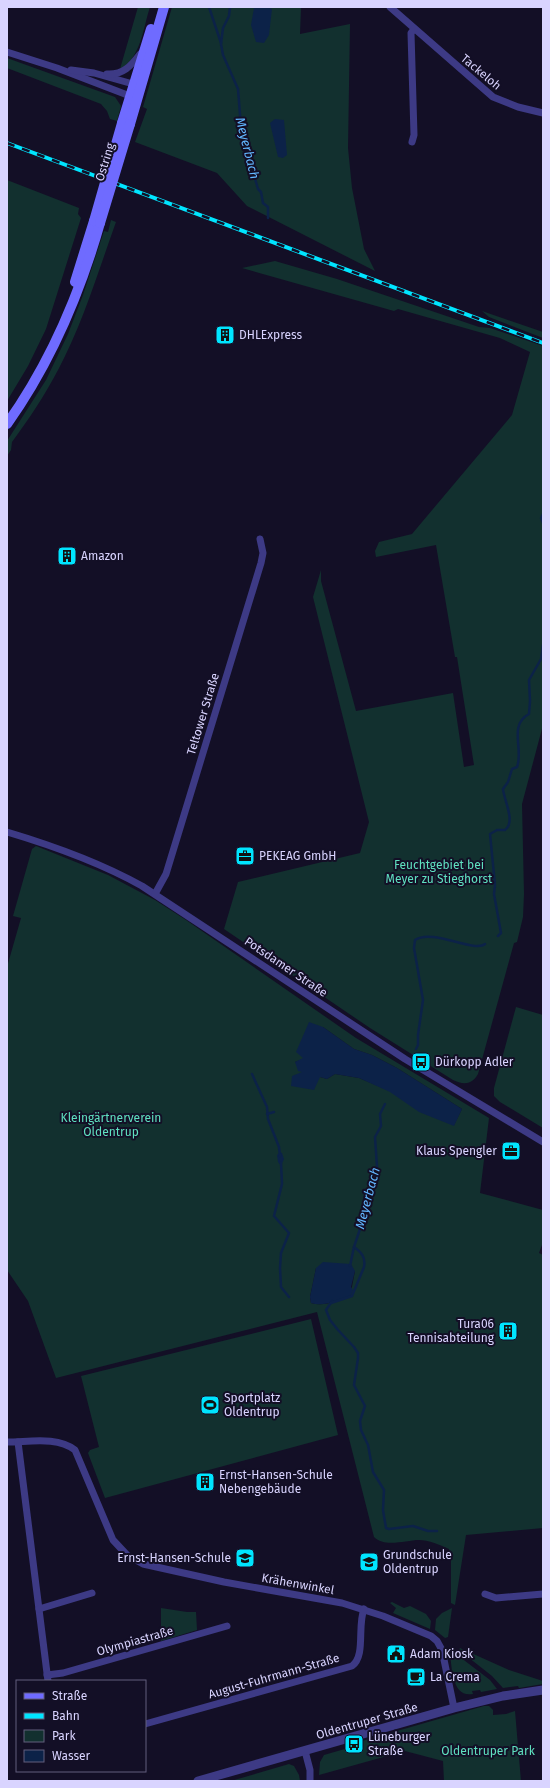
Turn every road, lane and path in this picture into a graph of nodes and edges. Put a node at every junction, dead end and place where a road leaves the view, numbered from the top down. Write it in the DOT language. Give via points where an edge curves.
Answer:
graph roads {
  1 [pos="157,7"];
  2 [pos="164,7"];
  3 [pos="390,7"];
  4 [pos="414,29"];
  5 [pos="144,50"];
  6 [pos="7,52"];
  7 [pos="57,68"];
  8 [pos="94,73"];
  9 [pos="136,91"];
  10 [pos="543,113"];
  11 [pos="412,142"];
  12 [pos="7,424"];
  13 [pos="260,539"];
  14 [pos="7,832"];
  15 [pos="156,894"];
  16 [pos="543,1142"];
  17 [pos="7,1442"];
  18 [pos="18,1442"];
  19 [pos="92,1593"];
  20 [pos="485,1594"];
  21 [pos="543,1594"];
  22 [pos="39,1609"];
  23 [pos="364,1609"];
  24 [pos="227,1626"];
  25 [pos="48,1678"];
  26 [pos="543,1690"];
  27 [pos="454,1708"];
  28 [pos="146,1724"];
  29 [pos="305,1750"];
  30 [pos="198,1781"];
  31 [pos="310,1781"];
  1 -- 5 [label="main road, Ostring"];
  2 -- 9 [label="main road, Ostring"];
  3 -- 4 [label="street, Tackeloh"];
  4 -- 10 [label="street, Tackeloh" via="493,97 502,102"];
  4 -- 11 [label="street" via="411,33 414,135"];
  5 -- 8 [label="street, Ostring" via="129,68 120,73"];
  5 -- 9 [label="main road, Ostring"];
  6 -- 7 [label="street"];
  7 -- 8 [label="street"];
  7 -- 9 [label="street"];
  8 -- 9 [label="street"];
  9 -- 12 [label="main road, Ostring, bridge" via="97,222 63,321 42,366"];
  13 -- 15 [label="street, Teltower Straße" via="263,553 261,564 166,874"];
  14 -- 15 [label="street, Potsdamer Straße" via="85,858"];
  15 -- 16 [label="street, Potsdamer Straße" via="405,1059"];
  17 -- 18 [label="street, Krähenwinkel"];
  18 -- 22 [label="street"];
  18 -- 23 [label="street, Krähenwinkel" via="61,1442 75,1450 113,1540 122,1551 137,1562"];
  19 -- 22 [label="street"];
  20 -- 21 [label="street" via="496,1598"];
  22 -- 25 [label="street"];
  23 -- 27 [label="street, Krähenwinkel" via="431,1636 437,1641 443,1653"];
  23 -- 28 [label="street, August-Fuhrmann-Straße" via="360,1621 360,1654 352,1666"];
  24 -- 25 [label="street, Olympiastraße"];
  26 -- 27 [label="street, Oldentruper Straße" via="503,1696"];
  27 -- 29 [label="street, Oldentruper Straße"];
  29 -- 30 [label="street, Oldentruper Straße"];
  29 -- 31 [label="street"];
}
